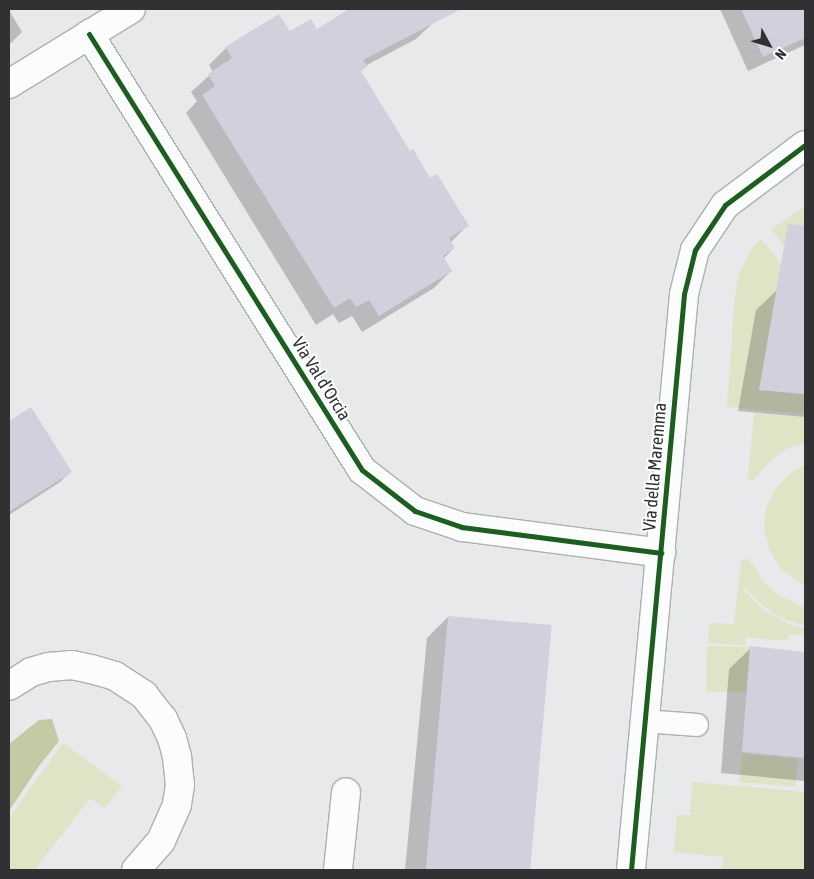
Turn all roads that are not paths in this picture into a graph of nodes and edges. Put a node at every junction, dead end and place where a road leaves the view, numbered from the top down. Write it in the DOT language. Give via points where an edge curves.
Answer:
graph roads {
  1 [pos="130,9"];
  2 [pos="89,34"];
  3 [pos="9,84"];
  4 [pos="805,145"];
  5 [pos="661,554"];
  6 [pos="9,686"];
  7 [pos="644,722"];
  8 [pos="697,725"];
  9 [pos="346,792"];
  10 [pos="136,870"];
  11 [pos="338,870"];
  12 [pos="631,870"];
  1 -- 2 [label="street"];
  2 -- 3 [label="street"];
  2 -- 5 [label="street, Via Val d'Orcia" via="362,470 415,511 462,527"];
  4 -- 5 [label="street, Via della Maremma" via="725,205 695,250 684,294"];
  5 -- 7 [label="street, Via della Maremma"];
  6 -- 10 [label="street" via="31,672 49,667 72,665 91,669 115,676 144,695 163,719 178,757 180,785 176,805 161,842"];
  7 -- 8 [label="lane"];
  7 -- 12 [label="street, Via della Maremma"];
  9 -- 11 [label="street"];
}
